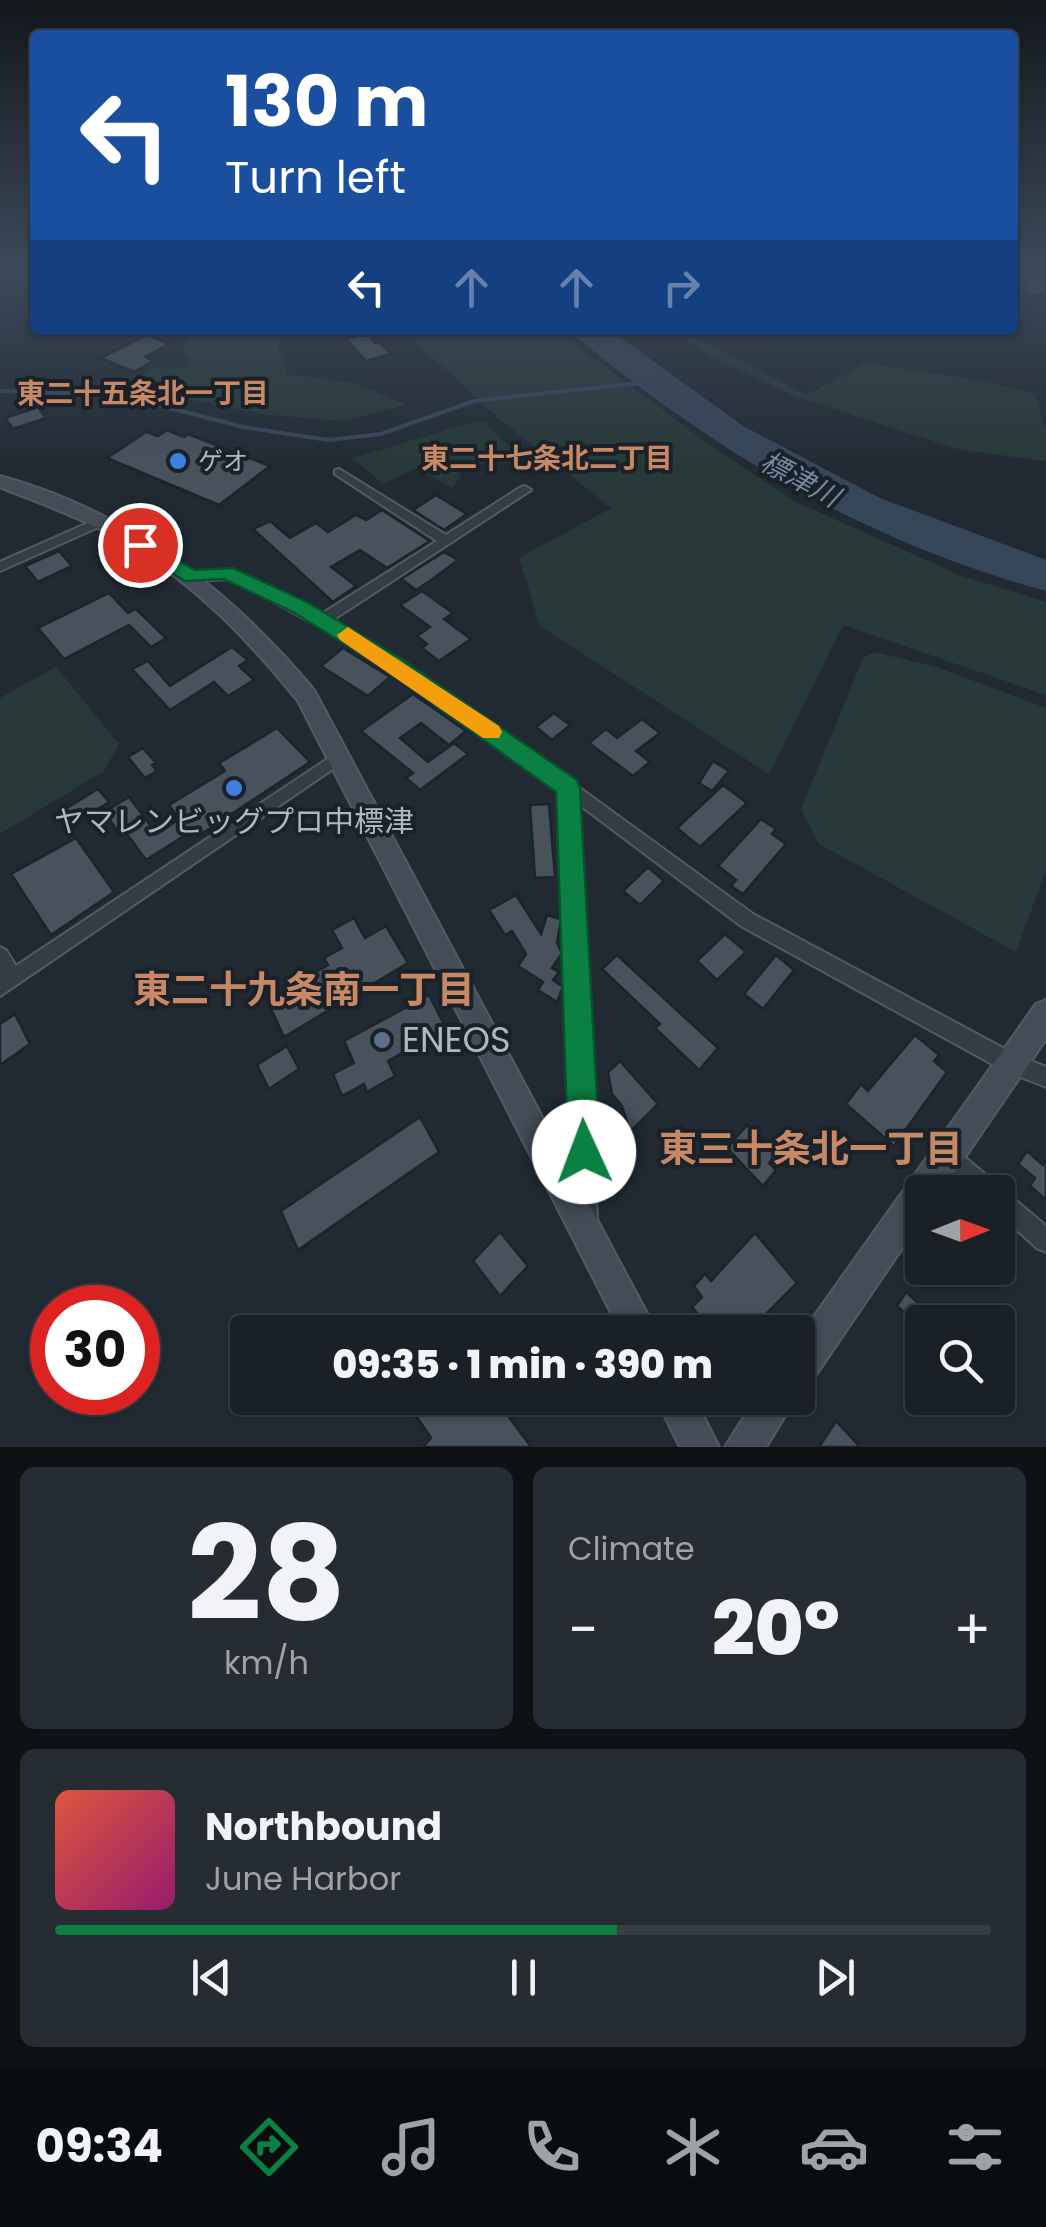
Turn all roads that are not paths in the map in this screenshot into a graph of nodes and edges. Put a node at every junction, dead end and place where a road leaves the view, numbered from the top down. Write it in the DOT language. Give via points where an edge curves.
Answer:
graph roads {
  1 [pos="339,472"];
  2 [pos="0,481"];
  3 [pos="525,490"];
  4 [pos="99,522"];
  5 [pos="445,540"];
  6 [pos="0,568"];
  7 [pos="192,576"];
  8 [pos="322,620"];
  9 [pos="338,758"];
  10 [pos="568,788"];
  11 [pos="0,956"];
  12 [pos="7,983"];
  13 [pos="1046,1014"];
  14 [pos="1010,1063"];
  15 [pos="1046,1077"];
  16 [pos="948,1155"];
  17 [pos="971,1175"];
  18 [pos="1015,1213"];
  19 [pos="586,1230"];
  20 [pos="1046,1241"];
  21 [pos="631,1315"];
  22 [pos="815,1345"];
  23 [pos="683,1415"];
  24 [pos="766,1415"];
  25 [pos="700,1447"];
  26 [pos="744,1447"];
  1 -- 5 [label="street"];
  2 -- 4 [label="main road"];
  3 -- 5 [label="street"];
  4 -- 6 [label="street"];
  4 -- 7 [label="main road"];
  5 -- 8 [label="street"];
  7 -- 8 [label="street" via="234,575"];
  7 -- 9 [label="main road" via="250,628 300,688"];
  8 -- 10 [label="street"];
  9 -- 12 [label="street"];
  9 -- 19 [label="main road"];
  10 -- 14 [label="street" via="747,920"];
  10 -- 19 [label="street"];
  11 -- 12 [label="street"];
  13 -- 14 [label="main road"];
  14 -- 15 [label="street"];
  14 -- 16 [label="main road"];
  16 -- 17 [label="street"];
  16 -- 22 [label="main road"];
  18 -- 20 [label="street"];
  19 -- 21 [label="main road"];
  23 -- 25 [label="main road"];
  24 -- 26 [label="main road"];
}
